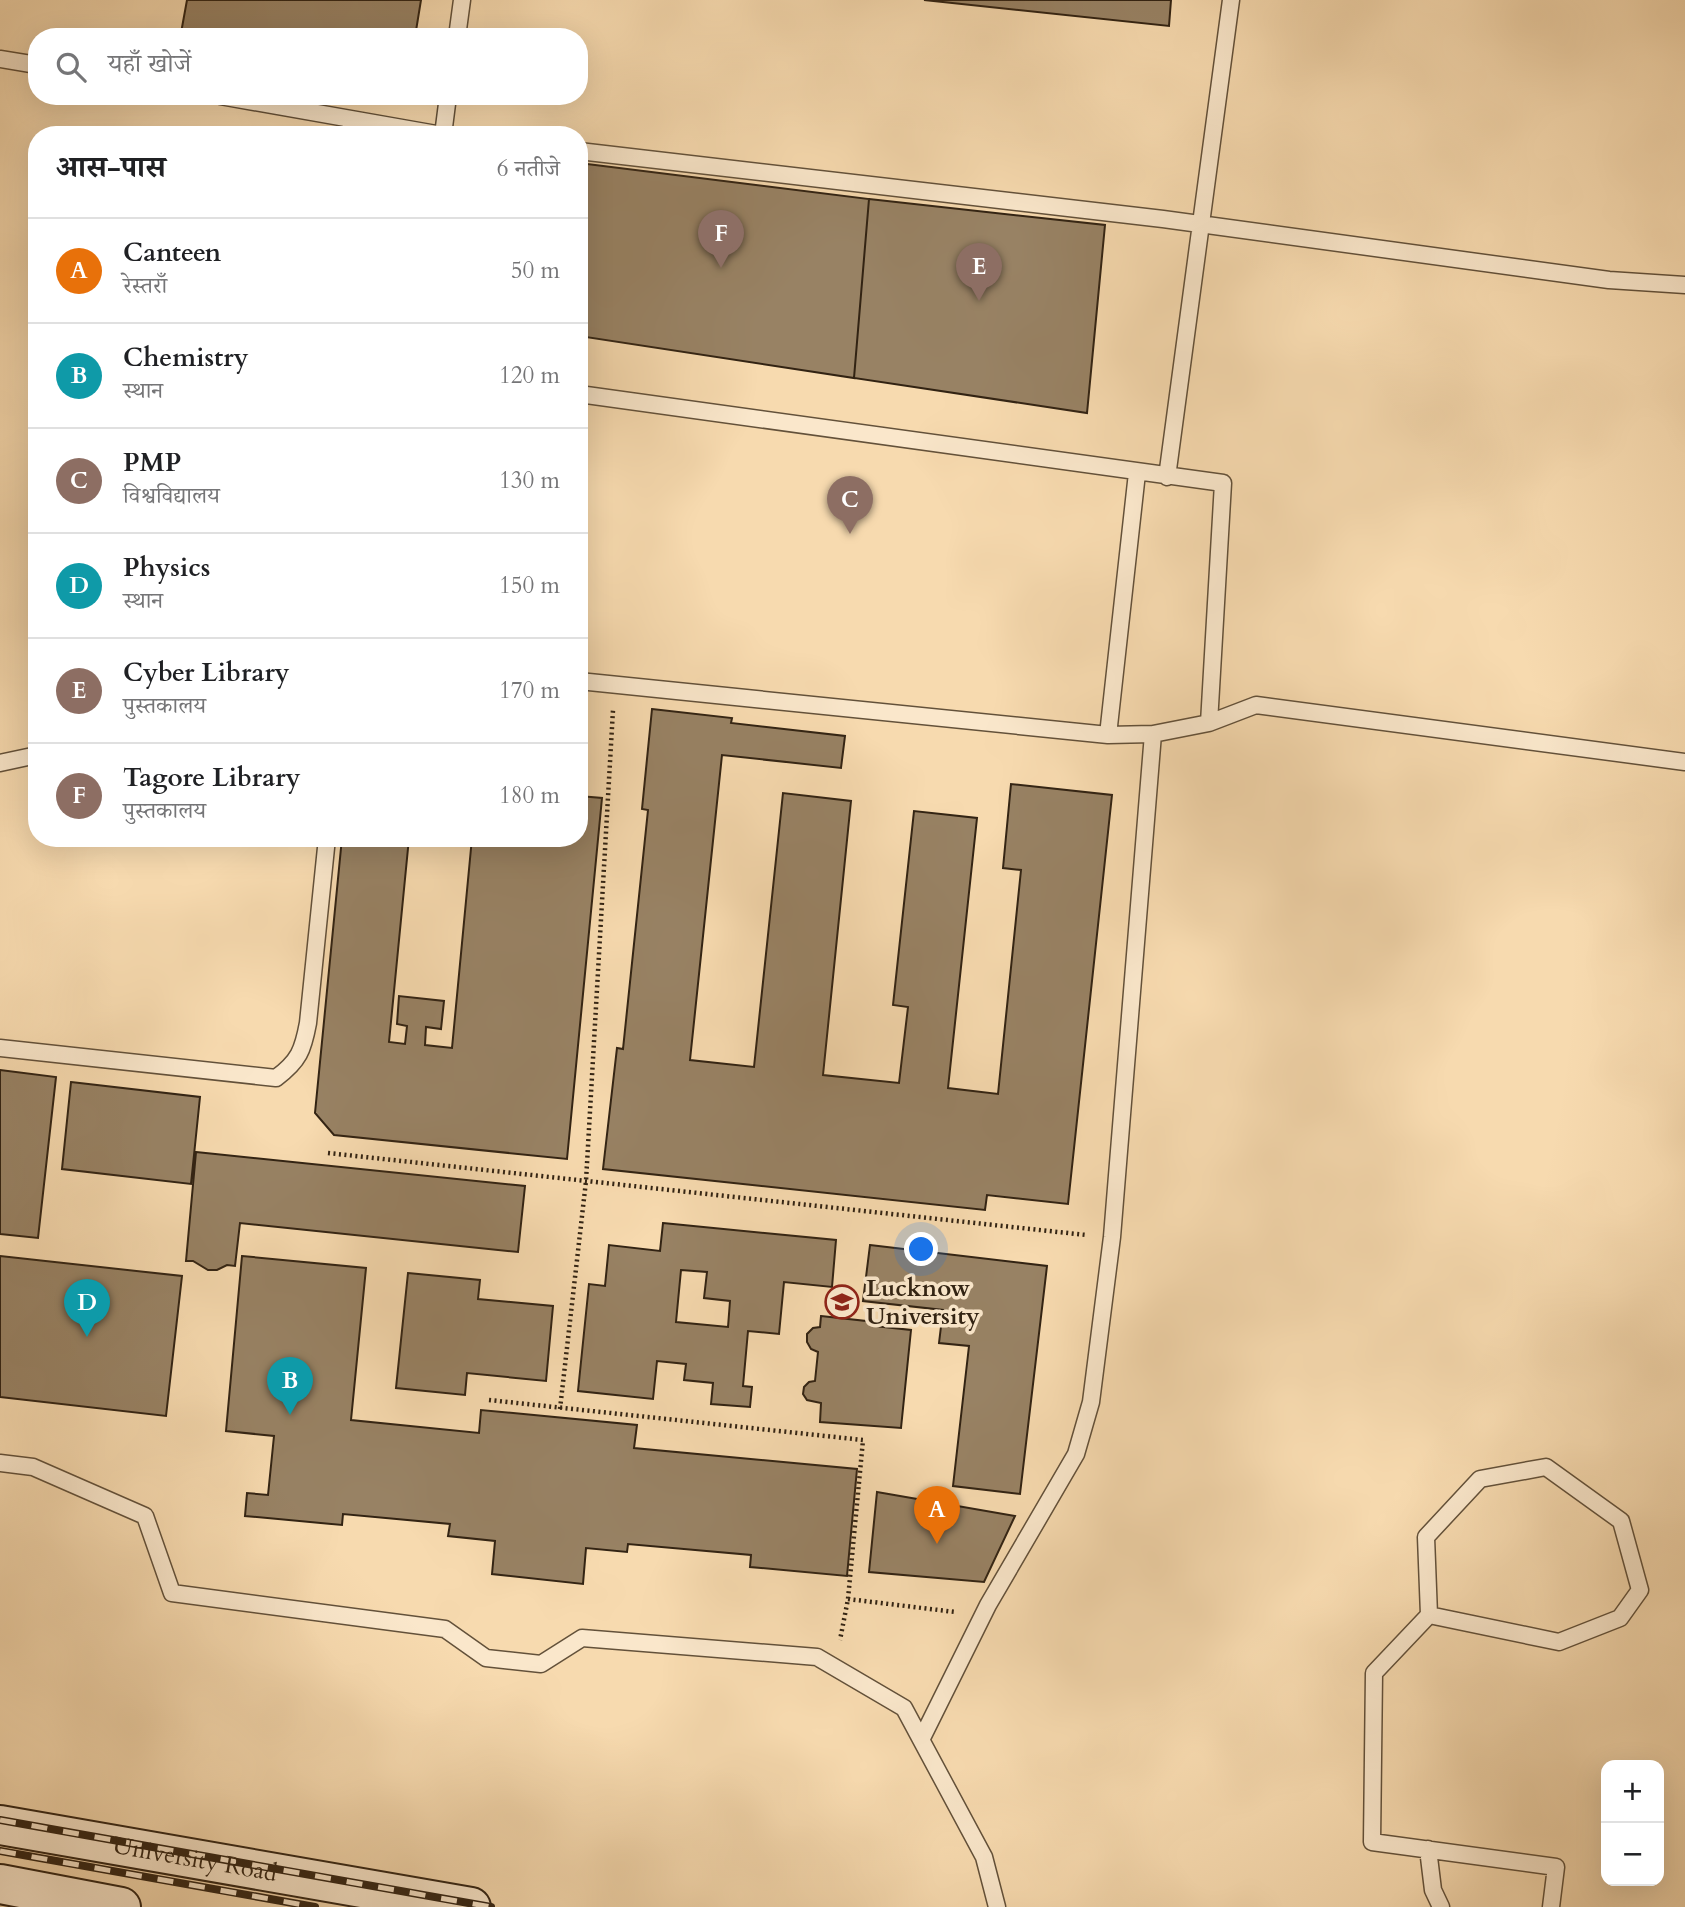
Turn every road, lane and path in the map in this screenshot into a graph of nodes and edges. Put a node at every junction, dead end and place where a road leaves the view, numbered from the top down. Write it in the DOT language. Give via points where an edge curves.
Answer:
graph roads {
  1 [pos="462,0"];
  2 [pos="1231,0"];
  3 [pos="458,28"];
  4 [pos="0,59"];
  5 [pos="28,64"];
  6 [pos="271,105"];
  7 [pos="447,105"];
  8 [pos="357,120"];
  9 [pos="353,126"];
  10 [pos="391,126"];
  11 [pos="443,126"];
  12 [pos="588,152"];
  13 [pos="1201,225"];
  14 [pos="1685,285"];
  15 [pos="588,395"];
  16 [pos="1137,473"];
  17 [pos="1167,477"];
  18 [pos="588,682"];
  19 [pos="615,685"];
  20 [pos="1209,723"];
  21 [pos="1153,734"];
  22 [pos="1108,735"];
  23 [pos="28,757"];
  24 [pos="1685,762"];
  25 [pos="0,763"];
  26 [pos="326,847"];
  27 [pos="0,1048"];
  28 [pos="328,1153"];
  29 [pos="586,1181"];
  30 [pos="1112,1237"];
  31 [pos="489,1400"];
  32 [pos="561,1409"];
  33 [pos="0,1463"];
  34 [pos="848,1599"];
  35 [pos="984,1615"];
  36 [pos="1429,1615"];
  37 [pos="835,1668"];
  38 [pos="921,1740"];
  39 [pos="0,1825"];
  40 [pos="1428,1849"];
  41 [pos="0,1884"];
  42 [pos="1551,1906"];
  43 [pos="121,1907"];
  44 [pos="471,1907"];
  45 [pos="997,1907"];
  46 [pos="1441,1907"];
  1 -- 3 [label="lane"];
  2 -- 13 [label="lane"];
  4 -- 5 [label="lane"];
  6 -- 8 [label="lane"];
  7 -- 11 [label="lane"];
  8 -- 9 [label="lane"];
  8 -- 10 [label="lane"];
  12 -- 13 [label="lane"];
  13 -- 14 [label="lane" via="1609,280"];
  13 -- 17 [label="lane"];
  15 -- 16 [label="lane"];
  16 -- 17 [label="lane"];
  16 -- 22 [label="lane"];
  17 -- 20 [label="lane" via="1223,483"];
  18 -- 19 [label="lane"];
  19 -- 22 [label="lane"];
  19 -- 29 [label="path"];
  20 -- 21 [label="lane"];
  20 -- 24 [label="lane" via="1256,705"];
  21 -- 22 [label="lane"];
  21 -- 30 [label="lane"];
  23 -- 25 [label="lane"];
  26 -- 27 [label="lane" via="302,1051 276,1078"];
  28 -- 29 [label="path"];
  29 -- 30 [label="path"];
  29 -- 32 [label="path"];
  30 -- 35 [label="lane" via="1091,1402 1076,1454"];
  31 -- 32 [label="path"];
  32 -- 34 [label="path" via="863,1440"];
  33 -- 37 [label="lane" via="33,1467 145,1516 172,1592 445,1629 486,1658 541,1664 582,1638 817,1657"];
  34 -- 35 [label="path"];
  34 -- 37 [label="path"];
  35 -- 38 [label="lane"];
  36 -- 36 [label="lane" via="1559,1642 1620,1618 1640,1590 1621,1521 1546,1467 1480,1479 1426,1538"];
  36 -- 40 [label="lane" via="1374,1673 1372,1842"];
  37 -- 38 [label="lane" via="904,1708"];
  38 -- 45 [label="lane" via="984,1857"];
  39 -- 44 [label="main road, University Road"];
  40 -- 42 [label="lane" via="1556,1867"];
  40 -- 46 [label="lane" via="1433,1890"];
  41 -- 43 [label="main road"];
}
